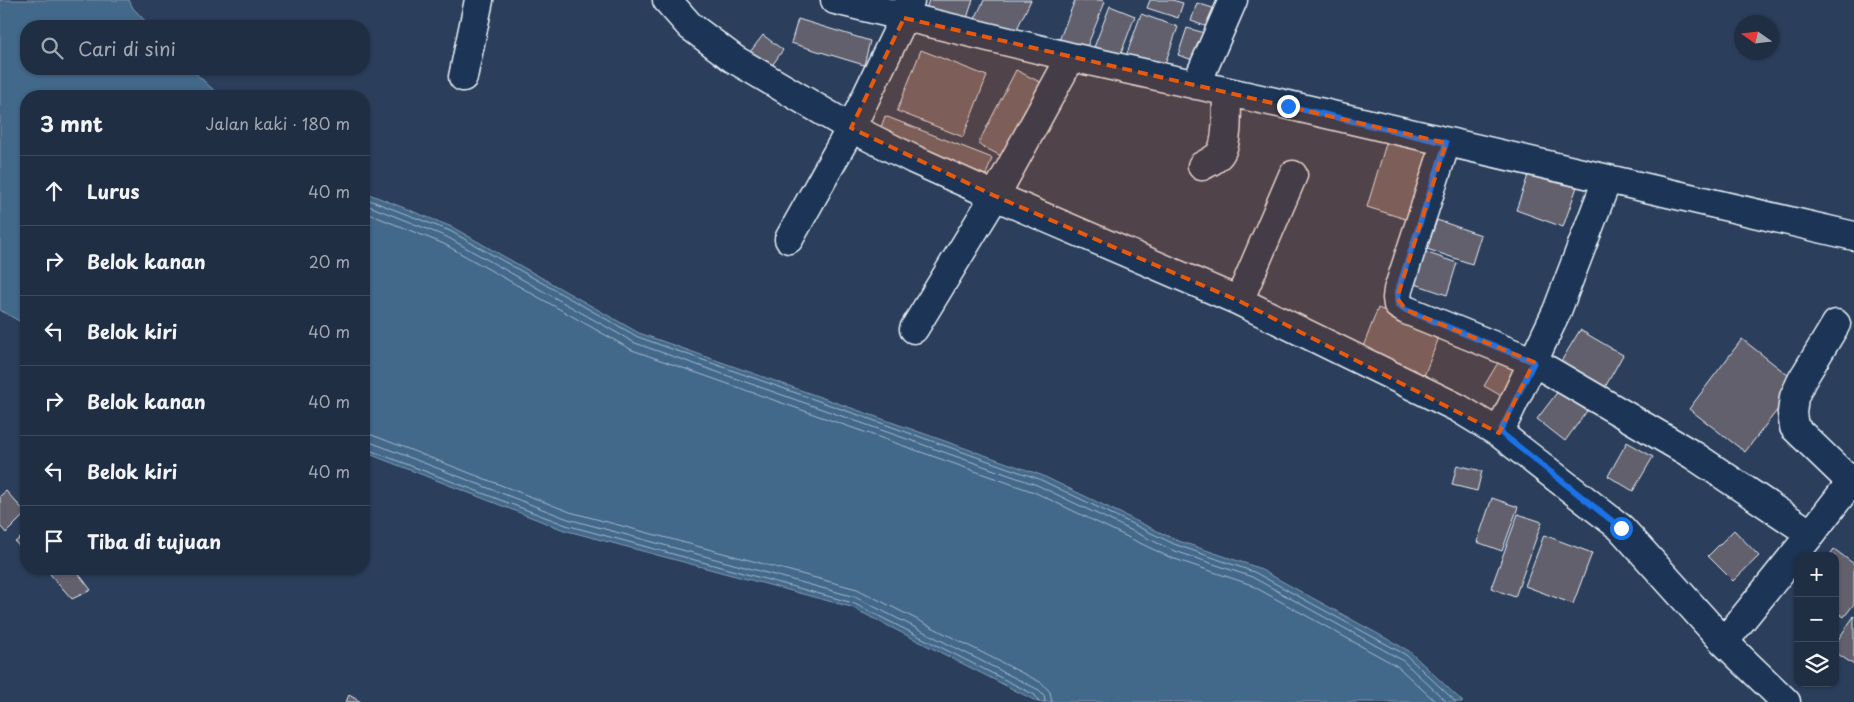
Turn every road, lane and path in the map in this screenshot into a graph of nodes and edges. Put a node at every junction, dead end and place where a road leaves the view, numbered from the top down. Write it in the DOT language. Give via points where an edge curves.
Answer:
graph roads {
  1 [pos="479,0"];
  2 [pos="667,0"];
  3 [pos="835,0"];
  4 [pos="1233,0"];
  5 [pos="907,9"];
  6 [pos="1071,57"];
  7 [pos="463,76"];
  8 [pos="1196,86"];
  9 [pos="1227,92"];
  10 [pos="850,128"];
  11 [pos="1446,143"];
  12 [pos="1202,166"];
  13 [pos="1293,175"];
  14 [pos="1607,180"];
  15 [pos="994,196"];
  16 [pos="1854,236"];
  17 [pos="789,239"];
  18 [pos="1239,301"];
  19 [pos="1836,324"];
  20 [pos="914,329"];
  21 [pos="1534,362"];
  22 [pos="1500,432"];
  23 [pos="1853,480"];
  24 [pos="1811,534"];
  25 [pos="1724,642"];
  26 [pos="1786,702"];
  1 -- 7 [label="street"];
  2 -- 10 [label="street" via="690,26 734,59"];
  3 -- 5 [label="street"];
  4 -- 8 [label="street"];
  5 -- 6 [label="street"];
  5 -- 10 [label="street"];
  6 -- 8 [label="street"];
  6 -- 15 [label="street"];
  8 -- 9 [label="street"];
  9 -- 11 [label="street"];
  9 -- 12 [label="street" via="1225,142 1215,159"];
  10 -- 15 [label="street"];
  10 -- 17 [label="street"];
  11 -- 14 [label="street"];
  11 -- 21 [label="street" via="1398,290 1398,305"];
  13 -- 18 [label="street"];
  14 -- 16 [label="street"];
  14 -- 21 [label="street"];
  15 -- 18 [label="street"];
  15 -- 20 [label="street"];
  18 -- 22 [label="street" via="1458,408"];
  19 -- 23 [label="street" via="1794,396 1792,413 1794,427"];
  21 -- 22 [label="street"];
  21 -- 24 [label="street" via="1693,455"];
  22 -- 25 [label="street" via="1621,528"];
  23 -- 24 [label="street"];
  24 -- 25 [label="street"];
  25 -- 26 [label="street"];
}
